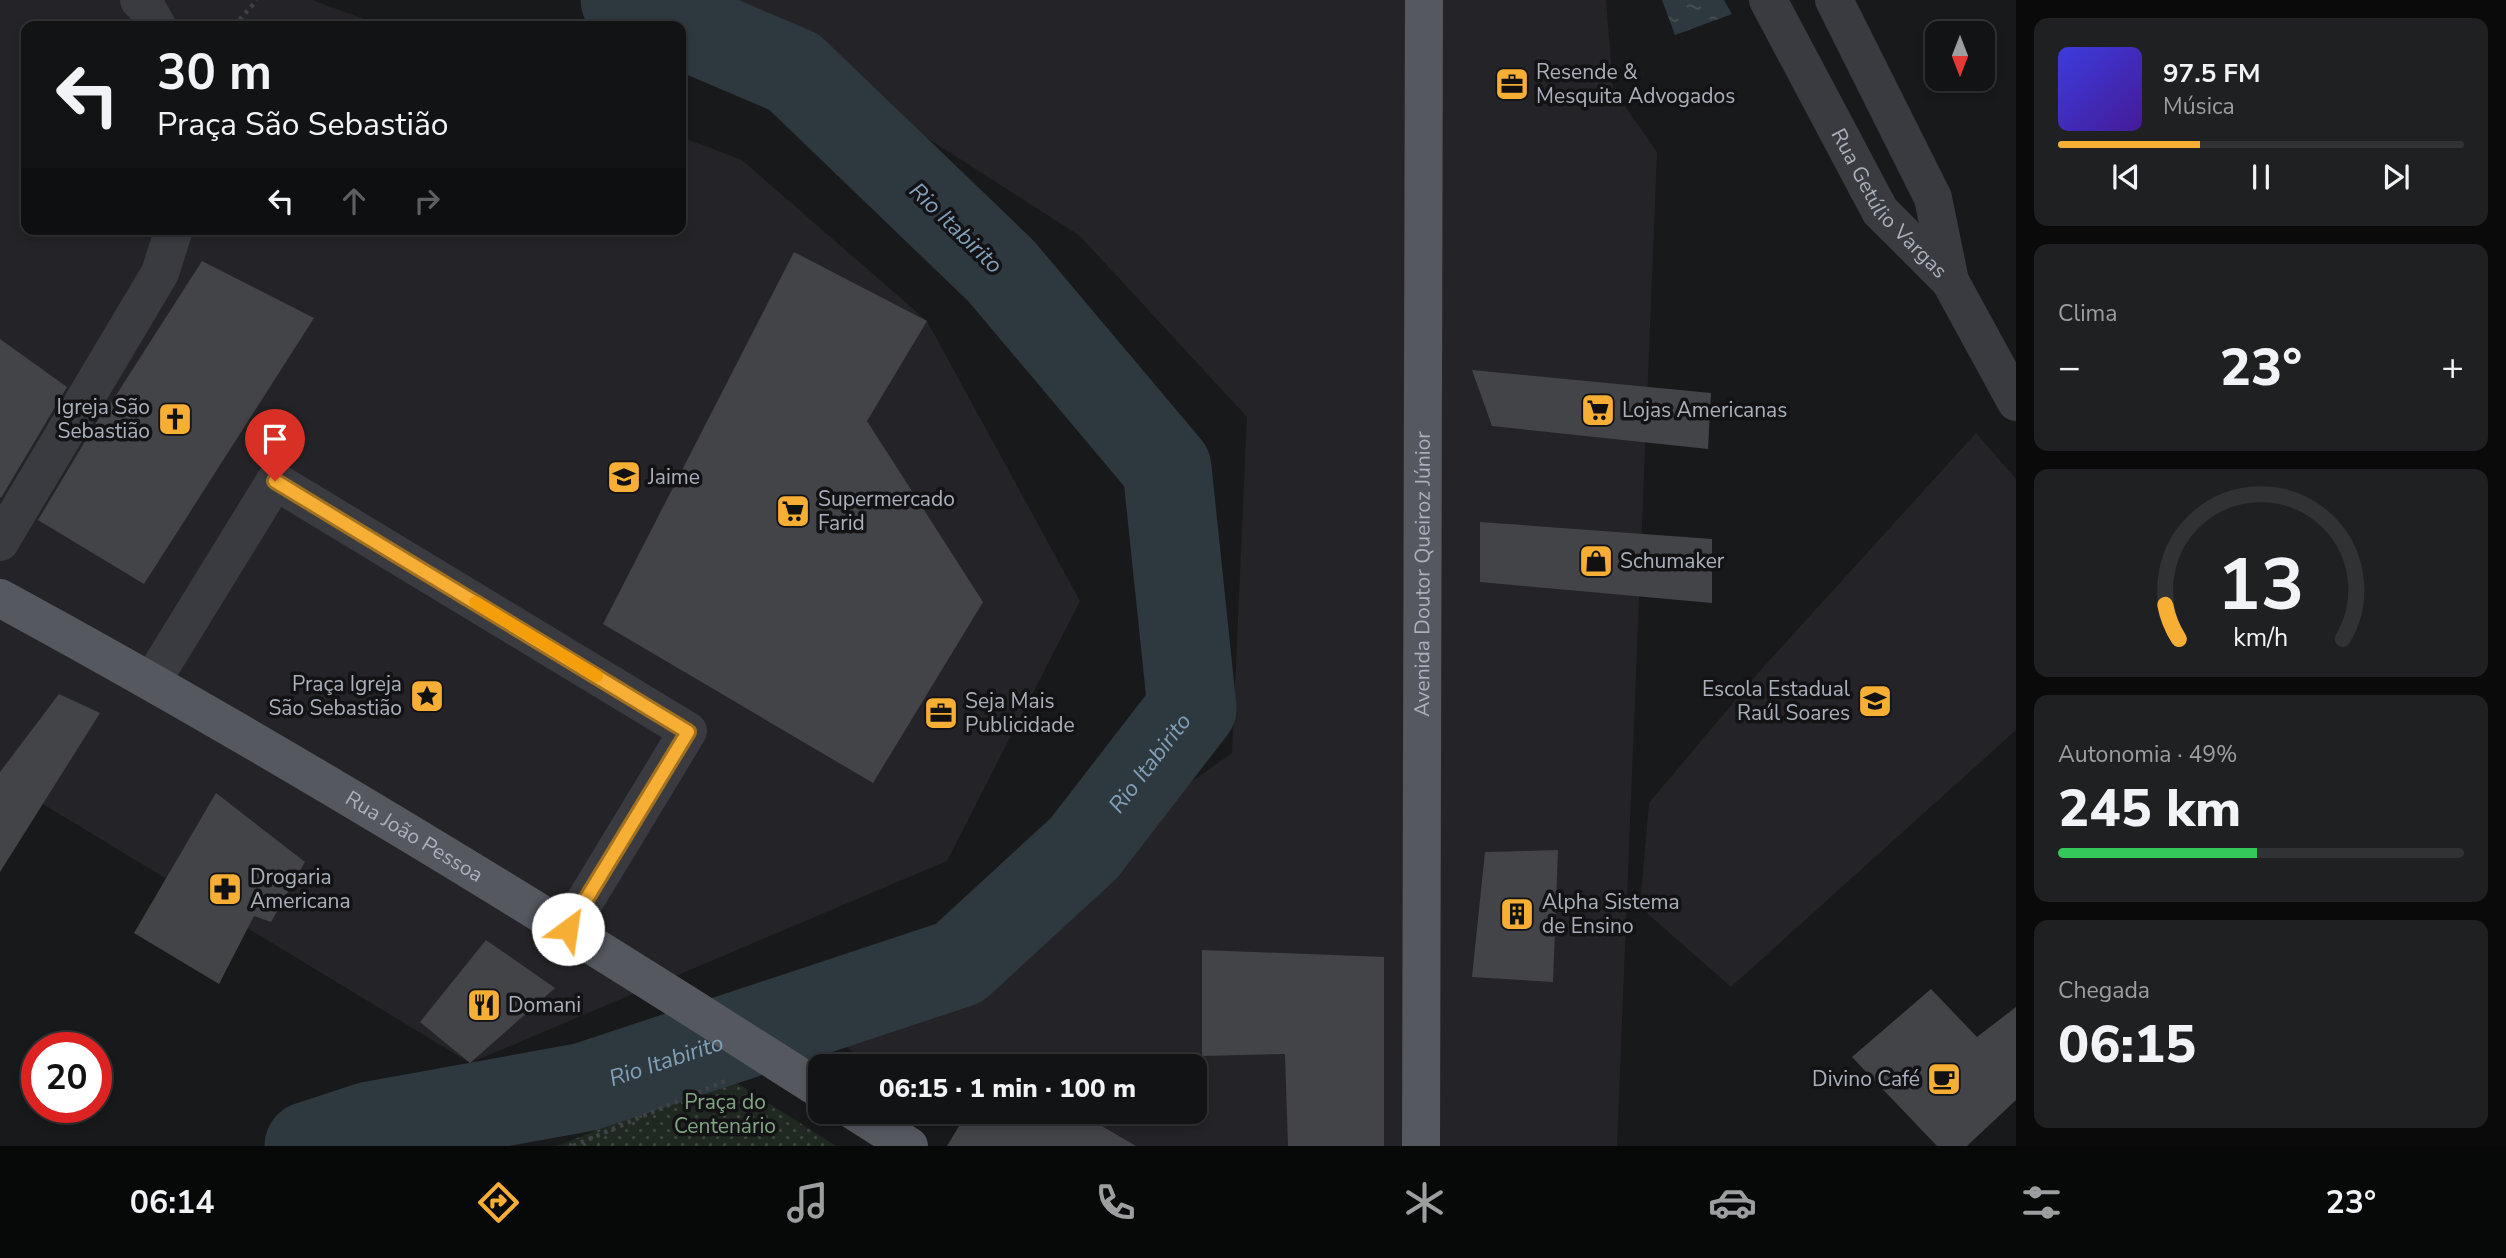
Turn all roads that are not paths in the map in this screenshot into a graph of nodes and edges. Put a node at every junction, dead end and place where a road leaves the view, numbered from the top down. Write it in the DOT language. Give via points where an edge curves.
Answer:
graph roads {
  1 [pos="139,0"];
  2 [pos="1424,0"];
  3 [pos="1768,0"];
  4 [pos="1835,0"];
  5 [pos="154,21"];
  6 [pos="172,235"];
  7 [pos="1950,281"];
  8 [pos="2011,381"];
  9 [pos="0,542"];
  10 [pos="0,598"];
  11 [pos="152,681"];
  12 [pos="580,936"];
  13 [pos="808,1081"];
  14 [pos="874,1124"];
  15 [pos="909,1146"];
  16 [pos="1421,1146"];
  1 -- 5 [label="street"];
  2 -- 16 [label="main road, Avenida Doutor Queiroz Júnior"];
  3 -- 7 [label="street, Rua Getúlio Vargas" via="1880,211"];
  4 -- 7 [label="street" via="1933,198"];
  6 -- 9 [label="street" via="160,273"];
  7 -- 8 [label="street, Rua Getúlio Vargas"];
  10 -- 11 [label="main road, Rua João Pessoa"];
  11 -- 12 [label="main road, Rua João Pessoa"];
  11 -- 12 [label="street" via="275,481 688,732"];
  12 -- 13 [label="main road, Rua João Pessoa"];
  14 -- 15 [label="main road"];
}
